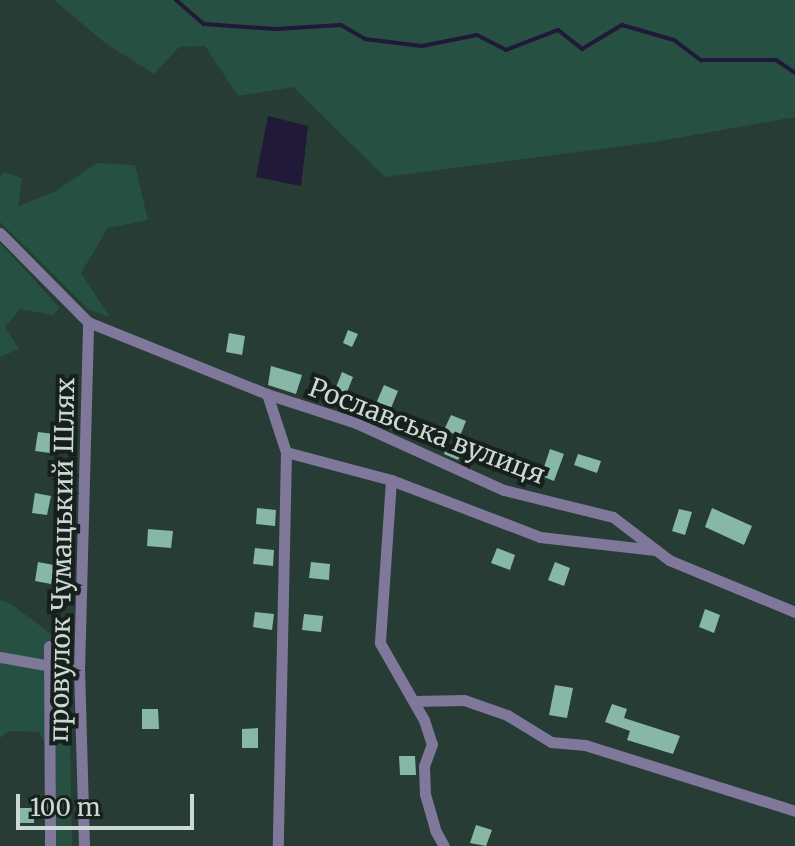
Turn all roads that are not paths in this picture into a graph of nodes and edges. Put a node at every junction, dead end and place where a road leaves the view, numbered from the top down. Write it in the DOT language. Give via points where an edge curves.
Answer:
graph roads {
  1 [pos="0,233"];
  2 [pos="88,322"];
  3 [pos="267,394"];
  4 [pos="286,452"];
  5 [pos="391,480"];
  6 [pos="655,550"];
  7 [pos="795,612"];
  8 [pos="49,646"];
  9 [pos="0,657"];
  10 [pos="49,667"];
  11 [pos="79,671"];
  12 [pos="414,701"];
  13 [pos="795,811"];
  14 [pos="50,846"];
  15 [pos="84,846"];
  16 [pos="278,846"];
  17 [pos="444,846"];
  1 -- 2 [label="street, Рославська вулиця"];
  2 -- 3 [label="street, Рославська вулиця"];
  2 -- 11 [label="street, провулок Чумацький Шлях"];
  3 -- 4 [label="street, Рославська вулиця"];
  3 -- 6 [label="street, Рославська вулиця" via="356,423 504,490 613,517"];
  4 -- 5 [label="street, Рославська вулиця"];
  4 -- 16 [label="street, Рославська вулиця"];
  5 -- 6 [label="street, Рославська вулиця" via="540,537"];
  5 -- 12 [label="street" via="380,643"];
  6 -- 7 [label="street, Рославська вулиця"];
  8 -- 10 [label="street"];
  9 -- 10 [label="street"];
  10 -- 11 [label="street"];
  10 -- 14 [label="street"];
  11 -- 15 [label="street, провулок Чумацький Шлях"];
  12 -- 13 [label="street" via="464,700 507,715 551,742 585,745"];
  12 -- 17 [label="street" via="432,744 424,766 425,794"];
}
